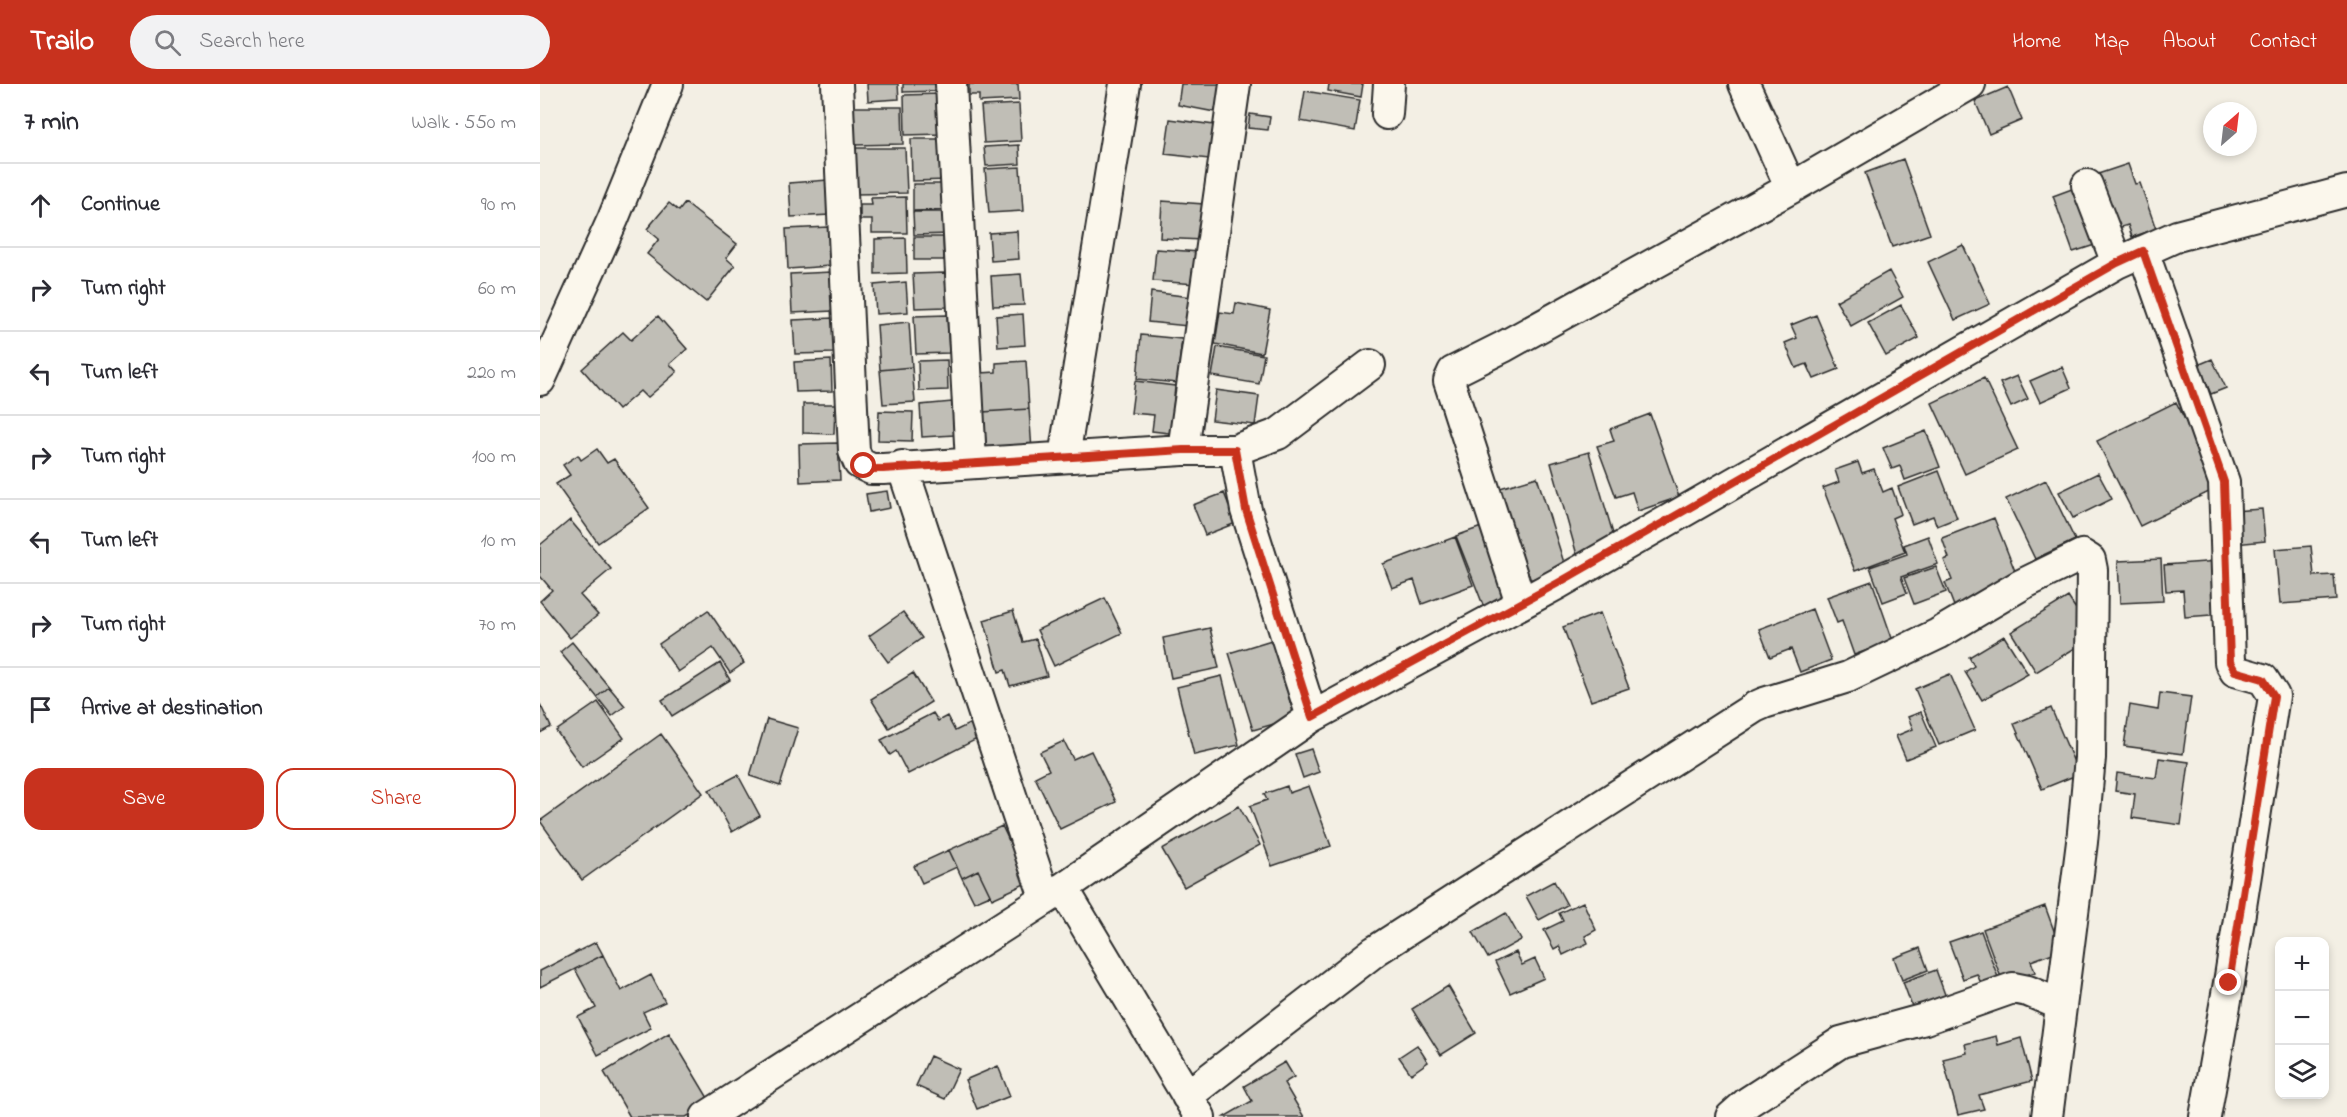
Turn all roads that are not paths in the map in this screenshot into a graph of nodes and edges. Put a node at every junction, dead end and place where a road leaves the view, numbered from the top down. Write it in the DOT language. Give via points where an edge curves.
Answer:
graph roads {
  1 [pos="668,84"];
  2 [pos="837,84"];
  3 [pos="951,84"];
  4 [pos="1125,84"];
  5 [pos="1235,84"];
  6 [pos="1389,84"];
  7 [pos="1744,84"];
  8 [pos="1970,84"];
  9 [pos="1387,114"];
  10 [pos="2087,185"];
  11 [pos="1791,188"];
  12 [pos="2347,191"];
  13 [pos="2130,257"];
  14 [pos="1370,365"];
  15 [pos="540,380"];
  16 [pos="1183,450"];
  17 [pos="1235,450"];
  18 [pos="1064,458"];
  19 [pos="971,462"];
  20 [pos="902,466"];
  21 [pos="1521,603"];
  22 [pos="1312,717"];
  23 [pos="1054,893"];
  24 [pos="2061,1005"];
  25 [pos="1193,1106"];
  26 [pos="706,1117"];
  27 [pos="1731,1117"];
  28 [pos="2047,1117"];
  29 [pos="2205,1117"];
  1 -- 15 [label="street" via="613,219"];
  2 -- 20 [label="street" via="855,457 871,469"];
  3 -- 19 [label="street"];
  4 -- 18 [label="street"];
  5 -- 16 [label="street"];
  6 -- 9 [label="street"];
  7 -- 11 [label="street"];
  8 -- 11 [label="street"];
  10 -- 13 [label="street"];
  11 -- 21 [label="street" via="1450,376 1450,387"];
  12 -- 13 [label="street" via="2177,236"];
  13 -- 21 [label="street"];
  13 -- 29 [label="street" via="2224,482 2230,662 2235,671 2263,679 2274,696"];
  14 -- 17 [label="street" via="1278,434"];
  16 -- 17 [label="street"];
  16 -- 18 [label="street"];
  17 -- 22 [label="street" via="1246,510"];
  18 -- 19 [label="street"];
  19 -- 20 [label="street"];
  20 -- 23 [label="street"];
  21 -- 22 [label="street"];
  22 -- 23 [label="street"];
  23 -- 25 [label="street"];
  23 -- 26 [label="street"];
  24 -- 25 [label="street" via="2090,758 2092,570 2090,560 2082,555 1868,668 1755,707 1375,951"];
  24 -- 27 [label="street" via="2013,988 1925,1019 1841,1042"];
  24 -- 28 [label="street"];
}
